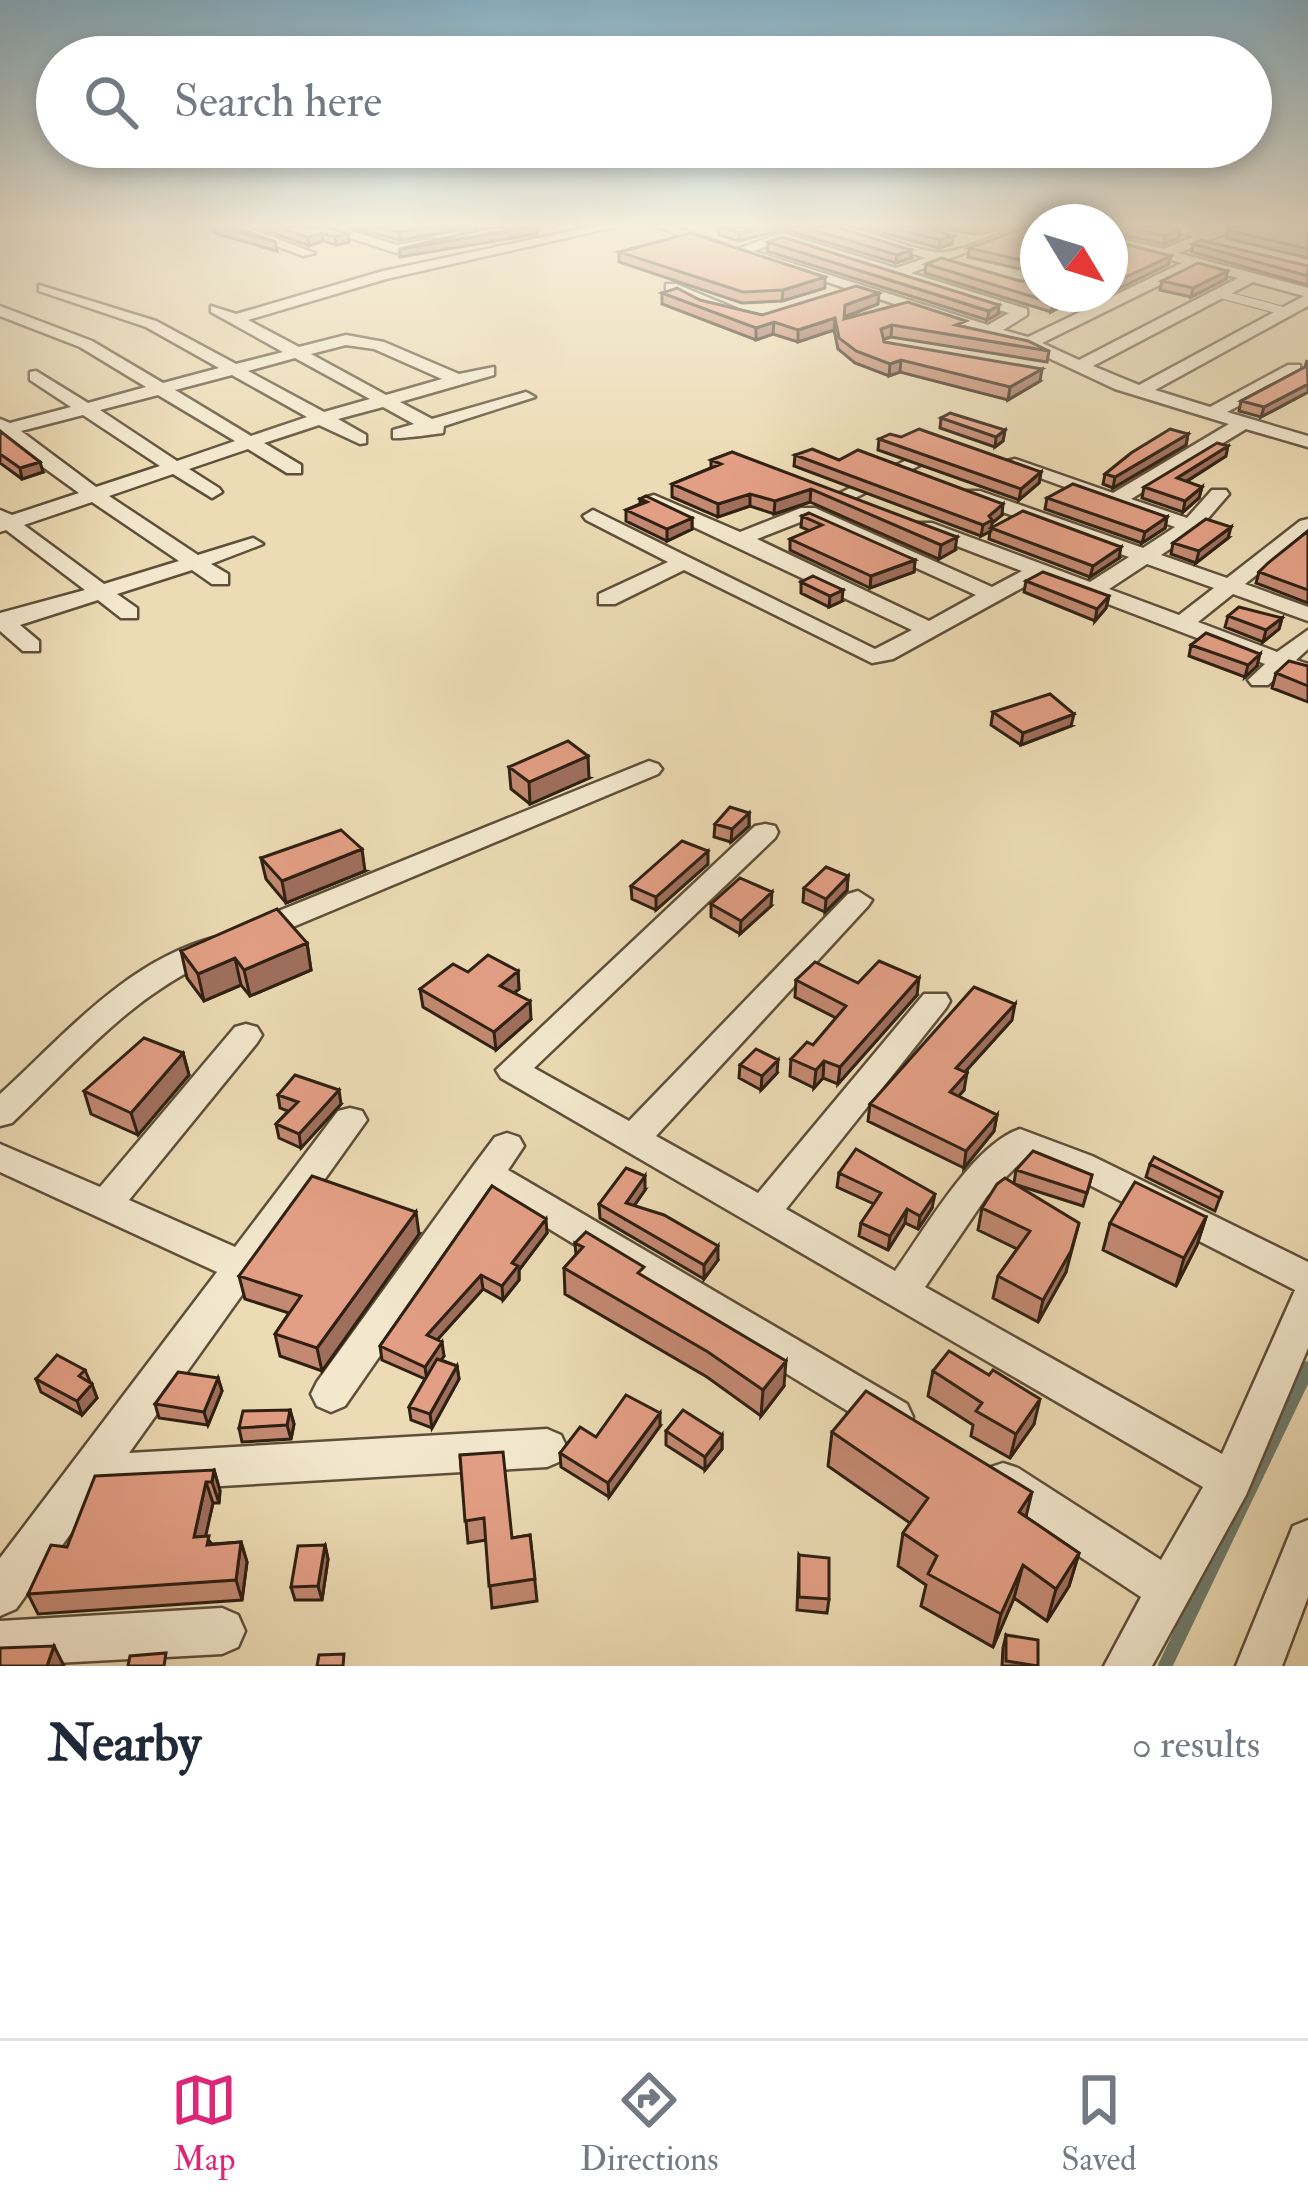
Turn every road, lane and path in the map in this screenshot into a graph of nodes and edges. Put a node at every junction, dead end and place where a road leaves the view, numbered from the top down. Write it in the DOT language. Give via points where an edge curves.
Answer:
graph roads {
  1 [pos="53,305"];
  2 [pos="95,305"];
  3 [pos="281,305"];
  4 [pos="709,305"];
  5 [pos="908,305"];
  6 [pos="912,305"];
  7 [pos="1000,305"];
  8 [pos="1107,305"];
  9 [pos="1199,305"];
  10 [pos="1260,305"];
  11 [pos="1297,305"];
  12 [pos="216,309"];
  13 [pos="740,312"];
  14 [pos="1287,312"];
  15 [pos="5,316"];
  16 [pos="871,317"];
  17 [pos="234,319"];
  18 [pos="991,330"];
  19 [pos="1029,343"];
  20 [pos="296,352"];
  21 [pos="1078,367"];
  22 [pos="1294,369"];
  23 [pos="230,370"];
  24 [pos="488,371"];
  25 [pos="1042,372"];
  26 [pos="36,376"];
  27 [pos="458,380"];
  28 [pos="1109,380"];
  29 [pos="160,388"];
  30 [pos="1140,391"];
  31 [pos="526,397"];
  32 [pos="385,400"];
  33 [pos="84,409"];
  34 [pos="1210,413"];
  35 [pos="320,419"];
  36 [pos="1244,422"];
  37 [pos="1308,422"];
  38 [pos="433,427"];
  39 [pos="2,428"];
  40 [pos="921,432"];
  41 [pos="399,434"];
  42 [pos="1286,434"];
  43 [pos="360,439"];
  44 [pos="249,442"];
  45 [pos="1308,442"];
  46 [pos="974,451"];
  47 [pos="870,458"];
  48 [pos="173,467"];
  49 [pos="295,469"];
  50 [pos="902,470"];
  51 [pos="924,477"];
  52 [pos="946,485"];
  53 [pos="212,492"];
  54 [pos="93,494"];
  55 [pos="1219,494"];
  56 [pos="1115,500"];
  57 [pos="654,501"];
  58 [pos="866,504"];
  59 [pos="593,516"];
  60 [pos="3,521"];
  61 [pos="909,521"];
  62 [pos="1307,525"];
  63 [pos="1191,526"];
  64 [pos="740,539"];
  65 [pos="253,544"];
  66 [pos="1142,555"];
  67 [pos="686,561"];
  68 [pos="195,562"];
  69 [pos="1040,570"];
  70 [pos="220,579"];
  71 [pos="1231,587"];
  72 [pos="1093,590"];
  73 [pos="101,592"];
  74 [pos="993,595"];
  75 [pos="607,599"];
  76 [pos="129,613"];
  77 [pos="1308,614"];
  78 [pos="1,622"];
  79 [pos="1182,624"];
  80 [pos="928,629"];
  81 [pos="1308,637"];
  82 [pos="32,646"];
  83 [pos="1280,661"];
  84 [pos="1308,672"];
  85 [pos="1259,680"];
  86 [pos="650,769"];
  87 [pos="766,832"];
  88 [pos="857,900"];
  89 [pos="935,1001"];
  90 [pos="246,1035"];
  91 [pos="0,1114"];
  92 [pos="350,1120"];
  93 [pos="633,1139"];
  94 [pos="0,1157"];
  95 [pos="105,1205"];
  96 [pos="763,1213"];
  97 [pos="242,1267"];
  98 [pos="1308,1279"];
  99 [pos="902,1292"];
  100 [pos="1308,1301"];
  101 [pos="331,1394"];
  102 [pos="919,1432"];
  103 [pos="547,1448"];
  104 [pos="980,1468"];
  105 [pos="88,1474"];
  106 [pos="1231,1480"];
  107 [pos="1308,1541"];
  108 [pos="1170,1591"];
  109 [pos="0,1594"];
  110 [pos="222,1631"];
  111 [pos="0,1644"];
  112 [pos="1127,1666"];
  113 [pos="1259,1666"];
  1 -- 15 [label="street"];
  2 -- 23 [label="street" via="152,324"];
  3 -- 17 [label="street"];
  4 -- 13 [label="street"];
  5 -- 16 [label="street"];
  6 -- 18 [label="street"];
  7 -- 18 [label="street" via="1022,312"];
  8 -- 19 [label="street"];
  9 -- 21 [label="street"];
  10 -- 14 [label="lane"];
  11 -- 14 [label="street"];
  12 -- 17 [label="street"];
  14 -- 30 [label="street"];
  15 -- 29 [label="street" via="86,344"];
  17 -- 20 [label="street"];
  18 -- 19 [label="street"];
  19 -- 21 [label="street"];
  20 -- 23 [label="street"];
  20 -- 27 [label="street" via="334,341 367,343"];
  20 -- 32 [label="street"];
  21 -- 28 [label="street"];
  22 -- 34 [label="street"];
  23 -- 29 [label="street"];
  23 -- 35 [label="street"];
  24 -- 27 [label="street"];
  25 -- 28 [label="street"];
  26 -- 33 [label="street"];
  27 -- 32 [label="street"];
  28 -- 30 [label="street"];
  29 -- 33 [label="street"];
  29 -- 44 [label="street"];
  30 -- 34 [label="street"];
  31 -- 38 [label="street"];
  32 -- 35 [label="street"];
  32 -- 38 [label="street"];
  33 -- 39 [label="street"];
  33 -- 48 [label="street"];
  34 -- 36 [label="street"];
  35 -- 43 [label="street"];
  35 -- 44 [label="street"];
  36 -- 42 [label="street"];
  36 -- 56 [label="street"];
  37 -- 42 [label="street"];
  38 -- 41 [label="street"];
  39 -- 54 [label="street"];
  40 -- 46 [label="street"];
  42 -- 45 [label="street"];
  44 -- 48 [label="street"];
  44 -- 49 [label="street"];
  46 -- 50 [label="street"];
  46 -- 56 [label="street"];
  47 -- 50 [label="street"];
  48 -- 53 [label="street"];
  48 -- 54 [label="street"];
  50 -- 51 [label="street"];
  50 -- 58 [label="street" via="834,492"];
  52 -- 66 [label="street"];
  54 -- 60 [label="street"];
  54 -- 68 [label="street"];
  55 -- 63 [label="street"];
  56 -- 63 [label="street"];
  57 -- 64 [label="street"];
  59 -- 67 [label="street"];
  60 -- 73 [label="street"];
  61 -- 69 [label="street"];
  62 -- 71 [label="street"];
  63 -- 66 [label="street"];
  64 -- 74 [label="street" via="808,512"];
  64 -- 80 [label="street"];
  65 -- 68 [label="street"];
  66 -- 71 [label="street"];
  66 -- 72 [label="street"];
  67 -- 75 [label="street"];
  67 -- 80 [label="street" via="872,656"];
  68 -- 70 [label="street"];
  68 -- 73 [label="street"];
  69 -- 72 [label="street"];
  69 -- 74 [label="street"];
  71 -- 77 [label="street"];
  71 -- 79 [label="street"];
  72 -- 79 [label="street"];
  73 -- 76 [label="street"];
  73 -- 78 [label="street"];
  74 -- 80 [label="street"];
  78 -- 82 [label="street"];
  79 -- 83 [label="street"];
  81 -- 83 [label="street"];
  83 -- 84 [label="street"];
  83 -- 85 [label="street"];
  86 -- 91 [label="street" via="165,968"];
  87 -- 93 [label="street" via="512,1070"];
  88 -- 93 [label="street"];
  89 -- 96 [label="street"];
  90 -- 95 [label="street"];
  92 -- 97 [label="street"];
  93 -- 96 [label="street"];
  94 -- 95 [label="street"];
  95 -- 97 [label="street"];
  96 -- 99 [label="street"];
  97 -- 105 [label="street"];
  98 -- 99 [label="street" via="1020,1142 975,1186"];
  99 -- 106 [label="street"];
  100 -- 106 [label="street"];
  101 -- 102 [label="street" via="496,1160"];
  103 -- 105 [label="street"];
  104 -- 108 [label="street"];
  105 -- 109 [label="street"];
  106 -- 108 [label="street"];
  107 -- 113 [label="street"];
  108 -- 112 [label="street"];
  110 -- 111 [label="street"];
}
